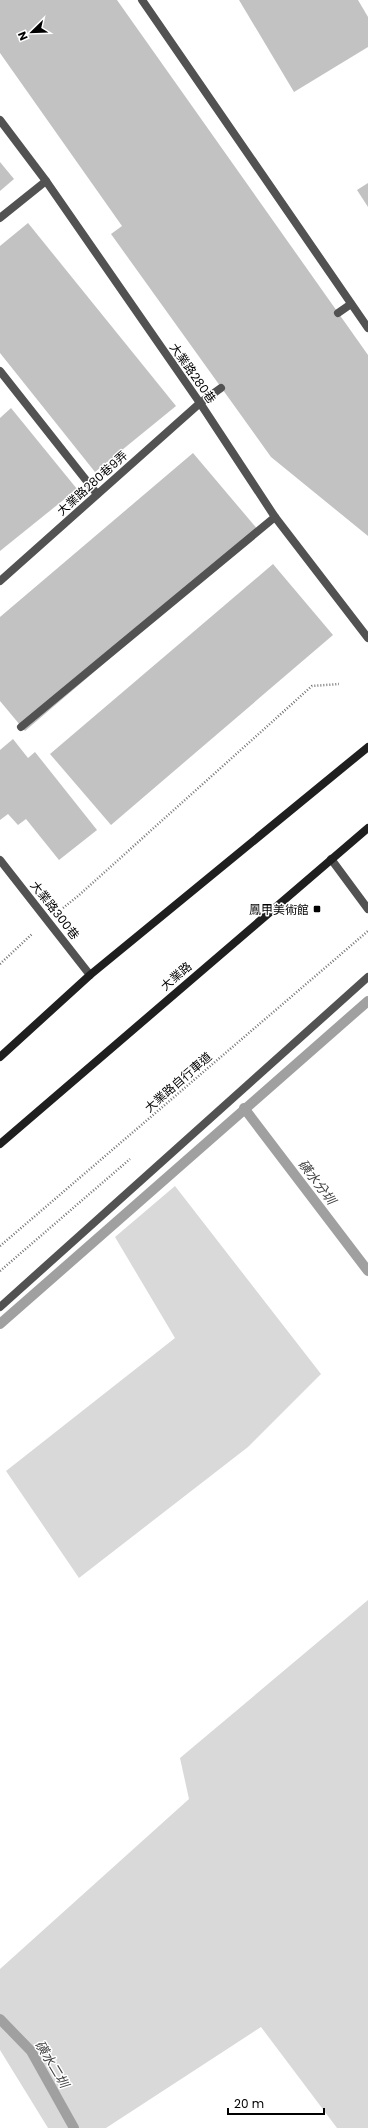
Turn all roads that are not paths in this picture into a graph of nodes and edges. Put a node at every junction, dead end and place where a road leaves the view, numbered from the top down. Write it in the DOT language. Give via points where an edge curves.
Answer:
graph roads {
  1 [pos="142,0"];
  2 [pos="0,120"];
  3 [pos="46,181"];
  4 [pos="0,218"];
  5 [pos="351,304"];
  6 [pos="338,313"];
  7 [pos="368,328"];
  8 [pos="0,371"];
  9 [pos="222,388"];
  10 [pos="200,402"];
  11 [pos="97,494"];
  12 [pos="275,517"];
  13 [pos="0,581"];
  14 [pos="368,638"];
  15 [pos="21,726"];
  16 [pos="368,747"];
  17 [pos="368,828"];
  18 [pos="331,859"];
  19 [pos="0,860"];
  20 [pos="368,908"];
  21 [pos="90,975"];
  22 [pos="368,977"];
  23 [pos="0,1057"];
  24 [pos="0,1144"];
  25 [pos="0,1307"];
  1 -- 5 [label="lane"];
  2 -- 3 [label="lane, 大業路280巷"];
  3 -- 4 [label="lane"];
  3 -- 10 [label="lane, 大業路280巷"];
  5 -- 6 [label="lane"];
  5 -- 7 [label="lane"];
  8 -- 11 [label="lane"];
  9 -- 10 [label="lane, 大業路280巷9弄"];
  10 -- 11 [label="lane, 大業路280巷9弄"];
  10 -- 12 [label="lane, 大業路280巷"];
  11 -- 13 [label="lane, 大業路280巷9弄"];
  12 -- 14 [label="lane, 大業路280巷"];
  12 -- 15 [label="lane"];
  16 -- 21 [label="main road"];
  17 -- 18 [label="main road, 大業路"];
  18 -- 20 [label="lane"];
  18 -- 24 [label="main road, 大業路"];
  19 -- 21 [label="lane, 大業路300巷"];
  21 -- 23 [label="main road"];
  22 -- 25 [label="lane"];
}
